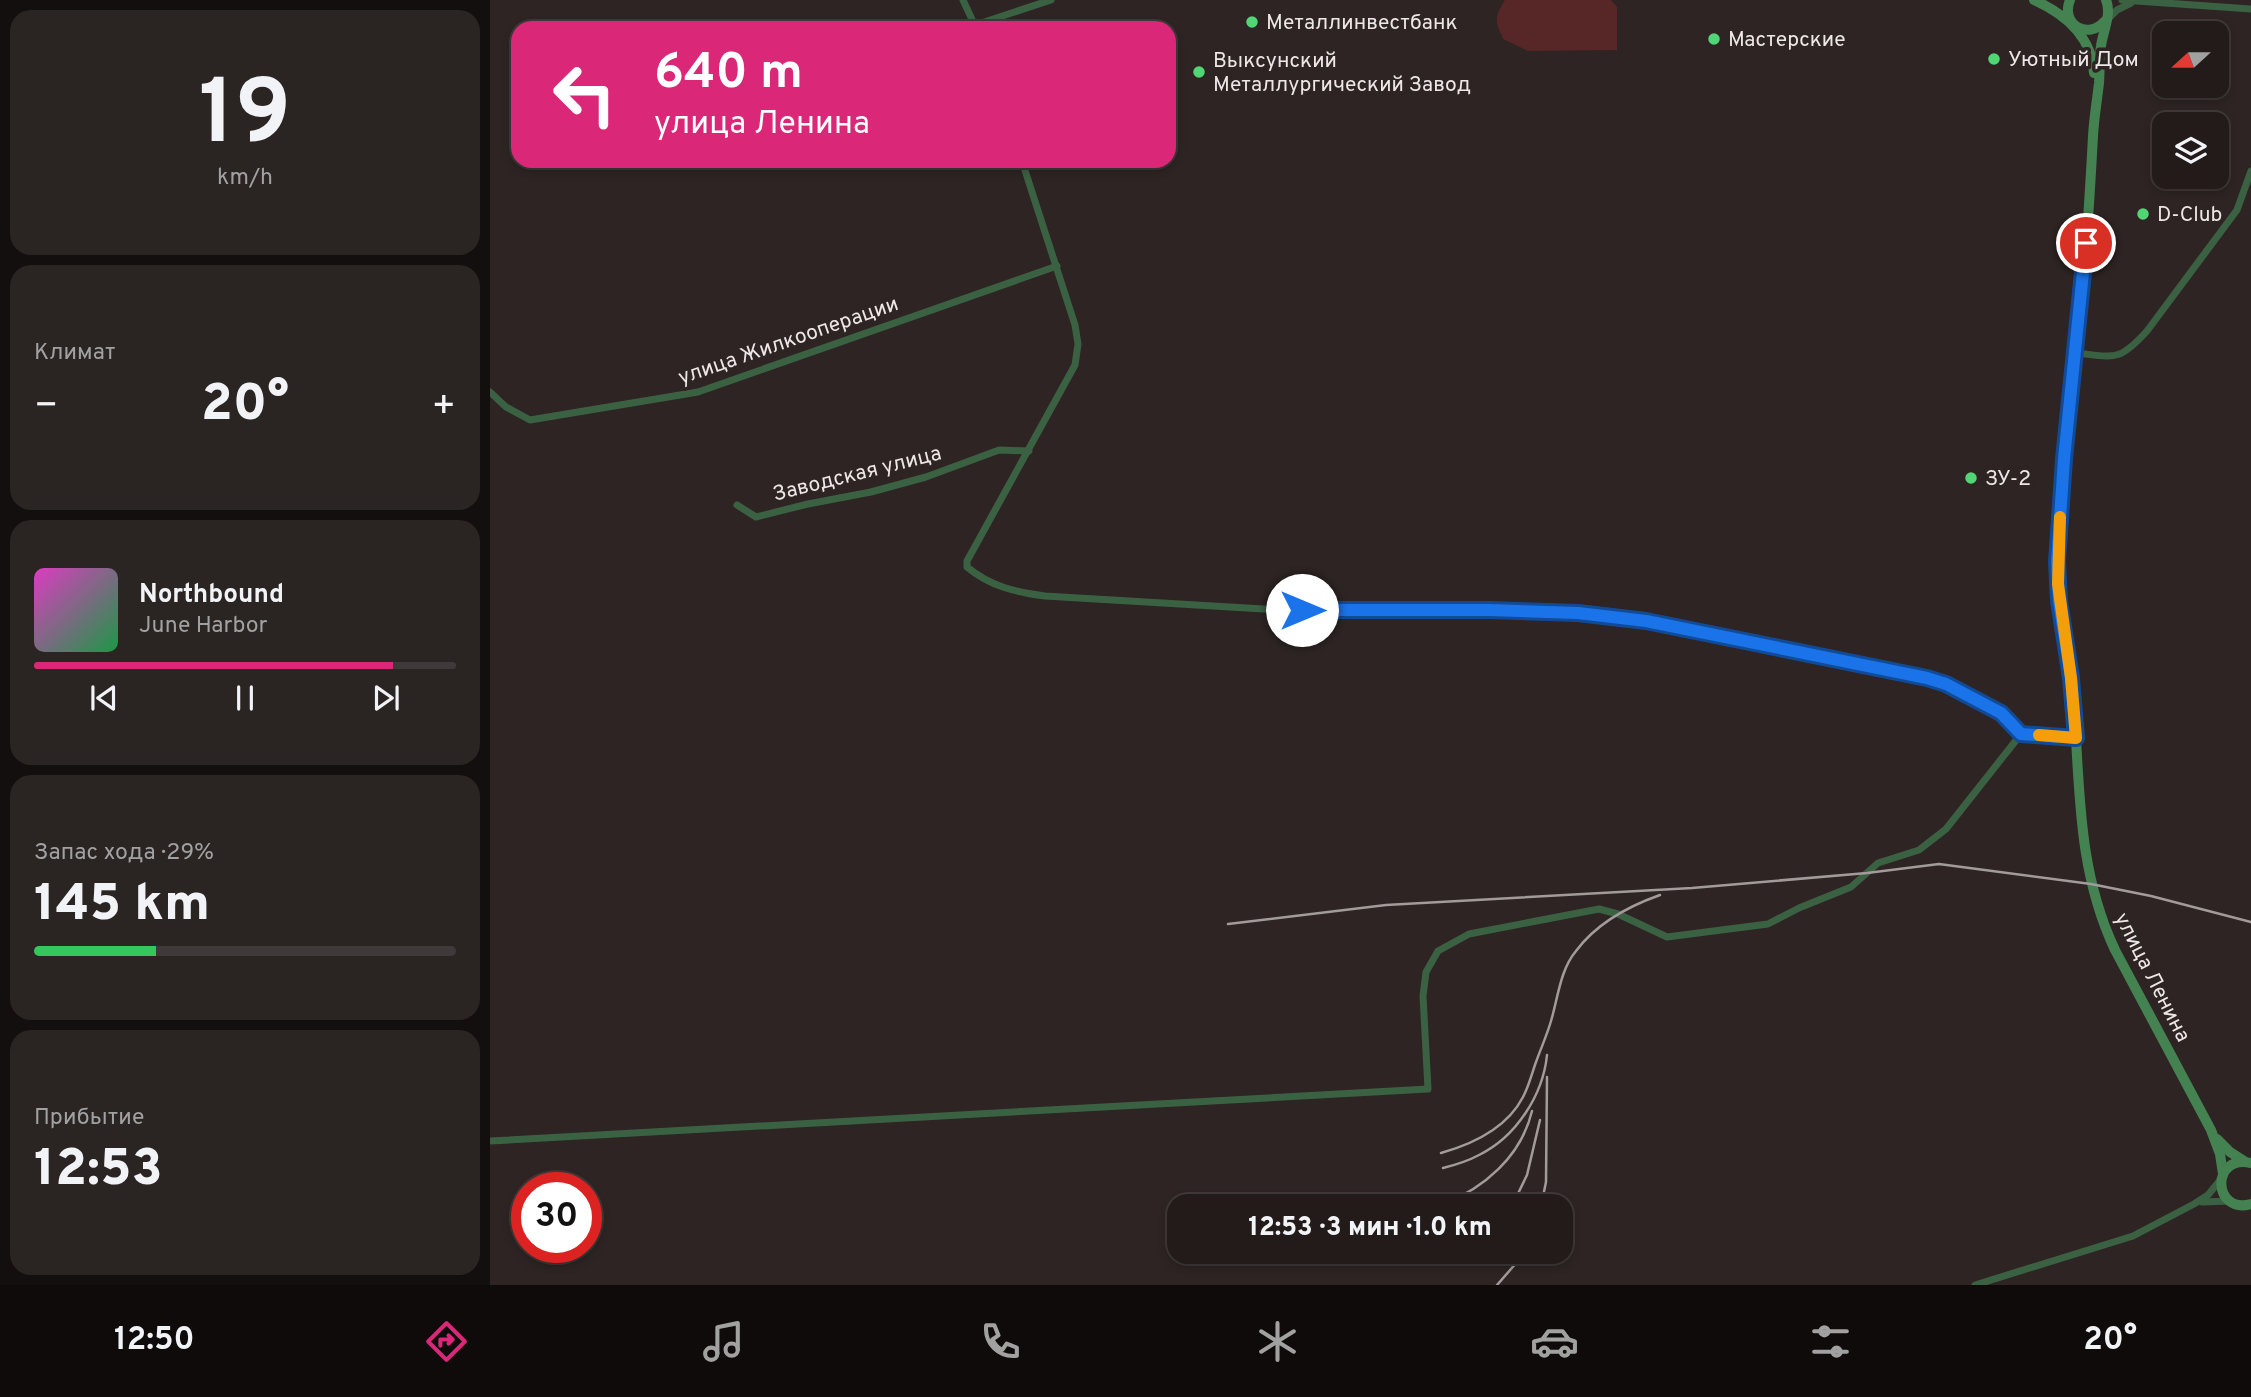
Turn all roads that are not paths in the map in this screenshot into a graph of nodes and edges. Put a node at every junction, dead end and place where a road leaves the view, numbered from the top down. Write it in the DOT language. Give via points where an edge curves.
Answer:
graph roads {
  1 [pos="963,0"];
  2 [pos="1051,0"];
  3 [pos="2034,0"];
  4 [pos="2070,0"];
  5 [pos="2106,0"];
  6 [pos="2122,0"];
  7 [pos="2135,2"];
  8 [pos="2242,4"];
  9 [pos="2251,9"];
  10 [pos="972,21"];
  11 [pos="992,21"];
  12 [pos="2106,21"];
  13 [pos="2073,24"];
  14 [pos="2095,102"];
  15 [pos="1024,168"];
  16 [pos="2251,171"];
  17 [pos="1057,266"];
  18 [pos="2076,353"];
  19 [pos="490,392"];
  20 [pos="1029,451"];
  21 [pos="737,505"];
  22 [pos="2021,734"];
  23 [pos="2076,738"];
  24 [pos="2211,1130"];
  25 [pos="490,1141"];
  26 [pos="2248,1162"];
  27 [pos="2222,1177"];
  28 [pos="2234,1203"];
  29 [pos="2194,1204"];
  30 [pos="2251,1204"];
  31 [pos="2251,1211"];
  32 [pos="1975,1285"];
  1 -- 10 [label="street"];
  2 -- 11 [label="street"];
  3 -- 13 [label="street"];
  4 -- 13 [label="street" via="2068,16"];
  5 -- 12 [label="street, улица Ленина"];
  6 -- 7 [label="street"];
  7 -- 8 [label="street"];
  7 -- 12 [label="street"];
  8 -- 9 [label="street"];
  12 -- 13 [label="street" via="2090,31"];
  12 -- 14 [label="street, улица Ленина"];
  13 -- 14 [label="street" via="2093,58"];
  14 -- 18 [label="street, улица Ленина"];
  15 -- 17 [label="street"];
  16 -- 18 [label="street" via="2237,210 2130,349 2118,356"];
  17 -- 19 [label="street, улица Жилкооперации" via="698,392 530,419"];
  17 -- 20 [label="street" via="1075,324 1075,365"];
  18 -- 23 [label="street, улица Ленина" via="2057,562"];
  20 -- 21 [label="street, Заводская улица" via="999,450 926,477 756,517"];
  20 -- 22 [label="street" via="967,561 967,568 978,576 1013,591 1282,610 1555,611 1646,621 1927,678 2001,713"];
  22 -- 23 [label="street"];
  22 -- 25 [label="street" via="1931,842 1878,863 1851,887 1768,924 1667,937 1599,909 1469,934 1438,951 1426,972 1423,996 1428,1088"];
  23 -- 24 [label="street, улица Ленина" via="2080,816 2096,904 2115,950"];
  24 -- 26 [label="street" via="2230,1152"];
  24 -- 27 [label="street"];
  26 -- 27 [label="street" via="2231,1165"];
  27 -- 28 [label="street" via="2222,1191"];
  27 -- 29 [label="street"];
  28 -- 29 [label="street" via="2208,1200"];
  28 -- 30 [label="street"];
  28 -- 31 [label="street"];
  29 -- 32 [label="street" via="2133,1236"];
}
